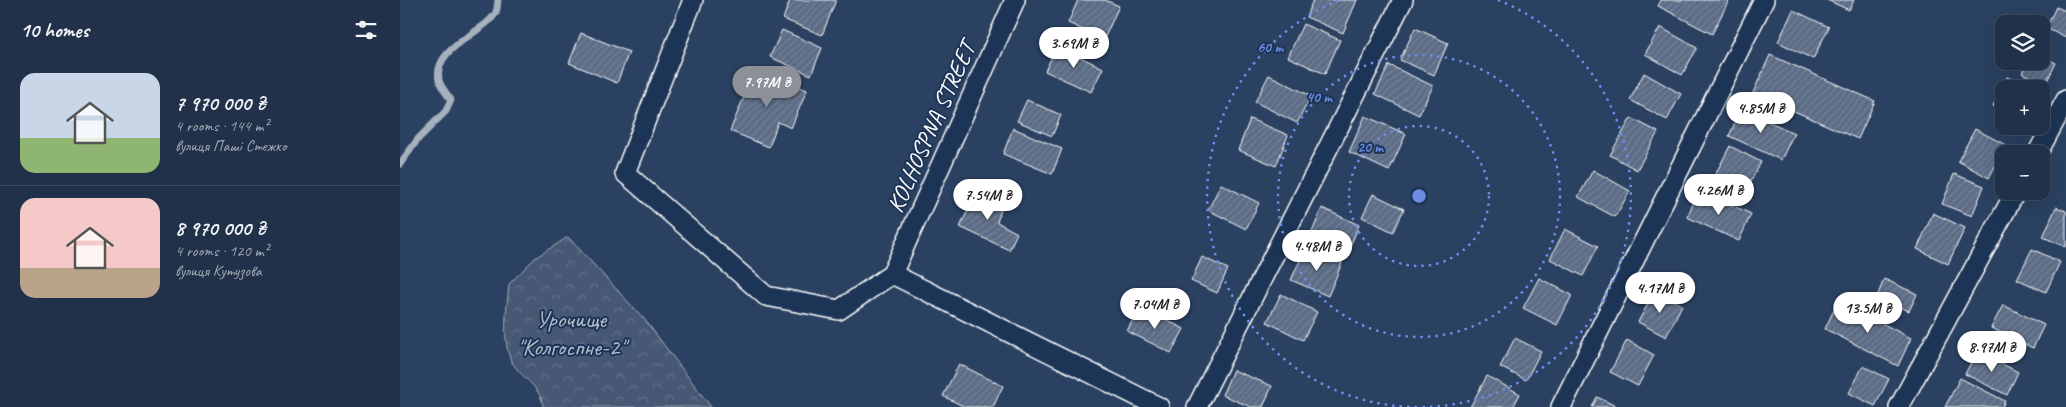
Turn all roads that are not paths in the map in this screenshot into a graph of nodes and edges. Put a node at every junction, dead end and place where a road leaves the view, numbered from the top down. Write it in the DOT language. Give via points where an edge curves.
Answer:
graph roads {
  1 [pos="693,0"];
  2 [pos="1015,0"];
  3 [pos="1403,0"];
  4 [pos="1764,0"];
  5 [pos="2066,100"];
  6 [pos="2042,145"];
  7 [pos="2011,200"];
  8 [pos="892,274"];
  9 [pos="1159,407"];
  10 [pos="1197,407"];
  11 [pos="1561,407"];
  12 [pos="1899,407"];
  1 -- 8 [label="street" via="625,173 766,296 839,310"];
  2 -- 8 [label="street, KOLHOSPNA STREET"];
  3 -- 10 [label="street"];
  4 -- 11 [label="street"];
  5 -- 6 [label="street"];
  7 -- 12 [label="street"];
  8 -- 9 [label="street"];
}
